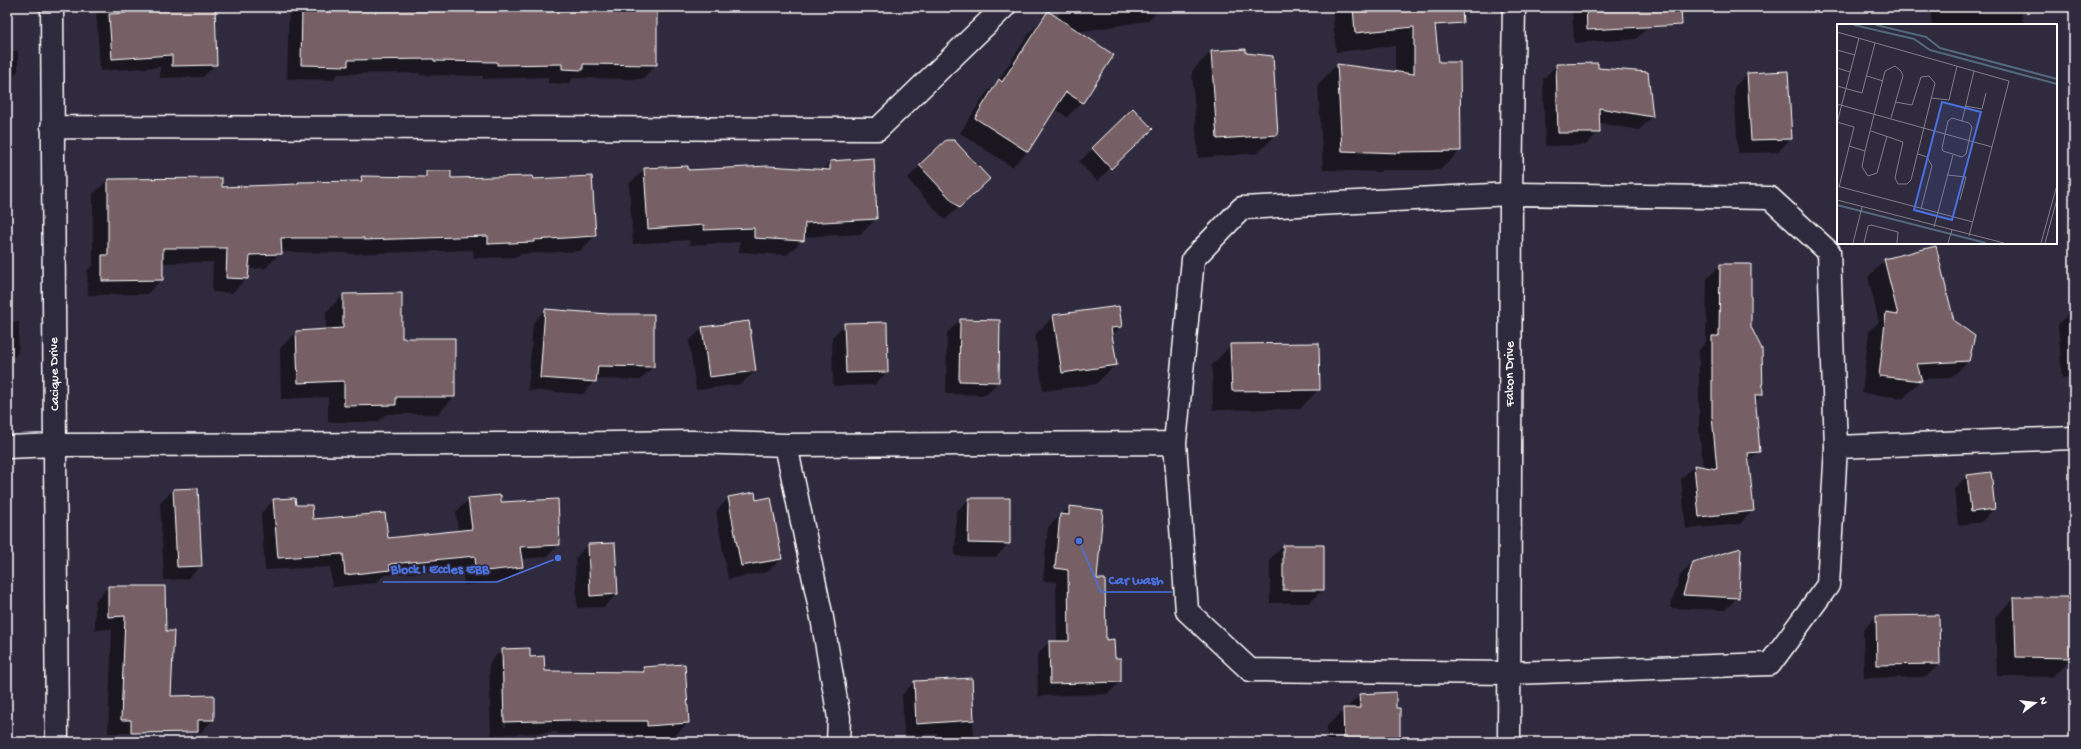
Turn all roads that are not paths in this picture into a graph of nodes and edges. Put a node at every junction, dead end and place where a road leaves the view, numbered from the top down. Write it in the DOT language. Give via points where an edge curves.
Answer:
graph roads {
  1 [pos="52,7"];
  2 [pos="1004,7"];
  3 [pos="1514,7"];
  4 [pos="52,127"];
  5 [pos="1511,194"];
  6 [pos="2074,438"];
  7 [pos="1174,443"];
  8 [pos="55,445"];
  9 [pos="786,445"];
  10 [pos="7,447"];
  11 [pos="1836,447"];
  12 [pos="1509,673"];
  13 [pos="57,742"];
  14 [pos="838,742"];
  15 [pos="1509,742"];
  1 -- 4 [label="street, Cacique Drive"];
  2 -- 4 [label="street" via="878,129"];
  3 -- 5 [label="street, Falcon Drive"];
  4 -- 8 [label="street, Cacique Drive"];
  5 -- 7 [label="street" via="1242,208 1193,259"];
  5 -- 11 [label="street" via="1770,198 1829,252"];
  5 -- 12 [label="street, Falcon Drive"];
  6 -- 11 [label="street"];
  7 -- 9 [label="street"];
  7 -- 12 [label="street" via="1187,611 1250,670"];
  8 -- 9 [label="street" via="692,442"];
  8 -- 10 [label="street"];
  8 -- 13 [label="street, Cacique Drive"];
  9 -- 14 [label="street" via="822,618 839,718"];
  11 -- 12 [label="street" via="1828,585 1770,664"];
  12 -- 15 [label="street, Falcon Drive"];
}
